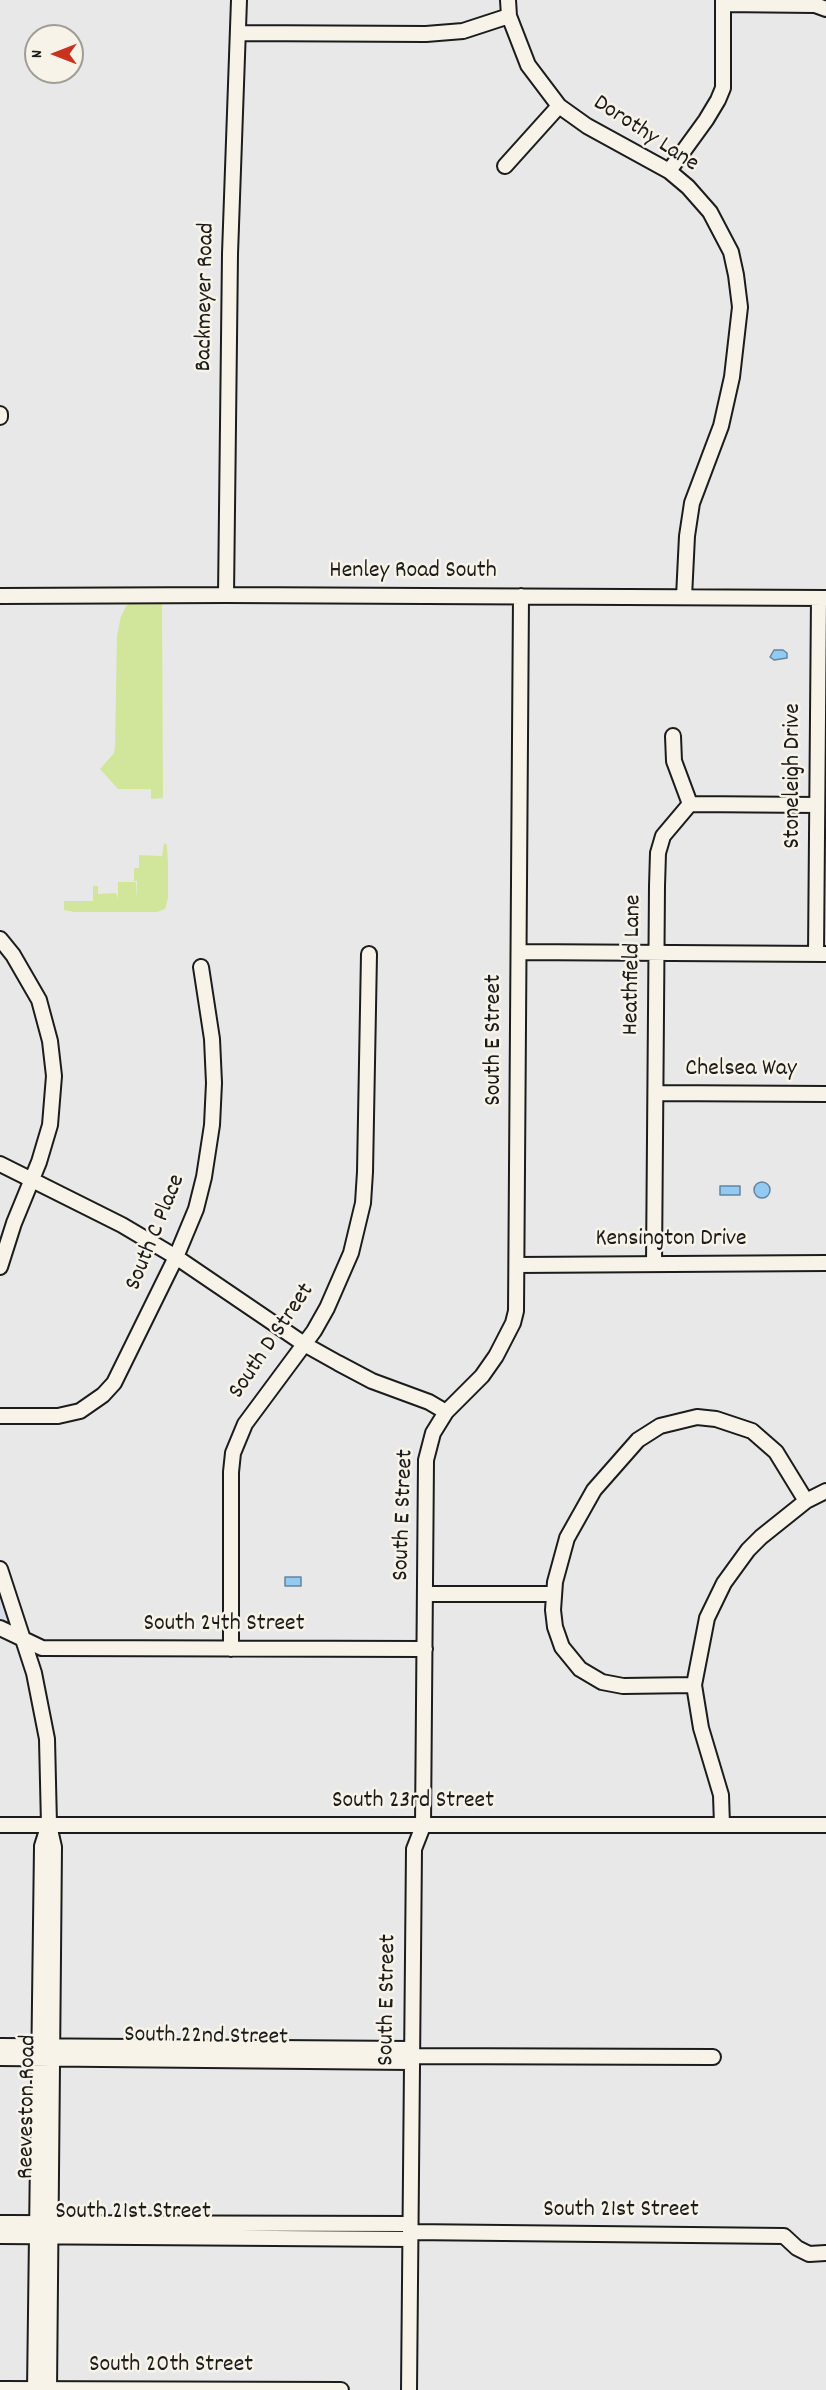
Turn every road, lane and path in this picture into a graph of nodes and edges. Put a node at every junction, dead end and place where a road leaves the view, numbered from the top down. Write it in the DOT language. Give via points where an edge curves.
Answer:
graph roads {
  1 [pos="239,0"];
  2 [pos="508,0"];
  3 [pos="723,2"];
  4 [pos="826,9"];
  5 [pos="509,16"];
  6 [pos="238,33"];
  7 [pos="559,106"];
  8 [pos="505,166"];
  9 [pos="669,171"];
  10 [pos="226,595"];
  11 [pos="0,596"];
  12 [pos="521,596"];
  13 [pos="684,597"];
  14 [pos="822,598"];
  15 [pos="673,736"];
  16 [pos="690,804"];
  17 [pos="817,805"];
  18 [pos="0,939"];
  19 [pos="519,952"];
  20 [pos="656,952"];
  21 [pos="369,954"];
  22 [pos="821,954"];
  23 [pos="201,967"];
  24 [pos="656,1093"];
  25 [pos="826,1094"];
  26 [pos="0,1164"];
  27 [pos="32,1180"];
  28 [pos="176,1257"];
  29 [pos="826,1263"];
  30 [pos="654,1264"];
  31 [pos="517,1265"];
  32 [pos="0,1267"];
  33 [pos="304,1344"];
  34 [pos="446,1412"];
  35 [pos="0,1416"];
  36 [pos="826,1491"];
  37 [pos="806,1501"];
  38 [pos="0,1569"];
  39 [pos="425,1594"];
  40 [pos="554,1594"];
  41 [pos="0,1628"];
  42 [pos="24,1641"];
  43 [pos="231,1649"];
  44 [pos="425,1649"];
  45 [pos="694,1685"];
  46 [pos="0,1825"];
  47 [pos="49,1825"];
  48 [pos="722,1825"];
  49 [pos="826,1825"];
  50 [pos="423,1826"];
  51 [pos="0,2046"];
  52 [pos="45,2053"];
  53 [pos="411,2056"];
  54 [pos="713,2057"];
  55 [pos="0,2058"];
  56 [pos="0,2223"];
  57 [pos="35,2230"];
  58 [pos="50,2230"];
  59 [pos="410,2232"];
  60 [pos="0,2236"];
  61 [pos="826,2253"];
  62 [pos="0,2389"];
  63 [pos="42,2389"];
  64 [pos="341,2390"];
  65 [pos="409,2390"];
  1 -- 6 [label="street, Backmeyer Road"];
  2 -- 5 [label="street, Dorothy Lane"];
  3 -- 4 [label="street" via="815,5"];
  3 -- 9 [label="street" via="723,88 706,120"];
  5 -- 6 [label="street" via="463,31 426,34"];
  5 -- 7 [label="street, Dorothy Lane" via="528,65"];
  6 -- 10 [label="street, Backmeyer Road" via="230,254"];
  7 -- 8 [label="street"];
  7 -- 9 [label="street, Dorothy Lane"];
  9 -- 13 [label="street, Dorothy Lane" via="702,202 720,228 732,259 740,307 725,412 692,502"];
  10 -- 11 [label="street, Henley Road South"];
  10 -- 12 [label="street, Henley Road South"];
  12 -- 13 [label="street, Henley Road South"];
  12 -- 19 [label="street, South E Street"];
  13 -- 14 [label="street, Henley Road South"];
  14 -- 17 [label="street, Stoneleigh Drive"];
  15 -- 16 [label="street" via="674,762"];
  16 -- 17 [label="street"];
  16 -- 20 [label="street, Heathfield Lane" via="663,836 658,853"];
  17 -- 22 [label="street, Stoneleigh Drive"];
  18 -- 27 [label="street" via="14,955 39,1000 50,1041 54,1076 50,1125"];
  19 -- 20 [label="street"];
  19 -- 31 [label="street, South E Street"];
  20 -- 22 [label="street"];
  20 -- 24 [label="street, Heathfield Lane"];
  21 -- 33 [label="street, South D Street" via="363,1203 351,1253 338,1285"];
  23 -- 28 [label="street, South C Place" via="212,1039 212,1125 196,1209"];
  24 -- 25 [label="street, Chelsea Way"];
  24 -- 30 [label="street, Heathfield Lane"];
  26 -- 27 [label="street"];
  27 -- 28 [label="street"];
  27 -- 32 [label="street"];
  28 -- 33 [label="street"];
  28 -- 35 [label="street, South C Place" via="114,1383 103,1395 80,1411 58,1416"];
  29 -- 30 [label="street, Kensington Drive"];
  30 -- 31 [label="street, Kensington Drive"];
  31 -- 34 [label="street, South E Street" via="516,1311 505,1342 482,1376"];
  33 -- 34 [label="street" via="372,1381"];
  33 -- 43 [label="street, South D Street" via="245,1424 233,1453"];
  34 -- 39 [label="street, South E Street" via="433,1433 426,1458"];
  36 -- 37 [label="street"];
  37 -- 40 [label="street" via="776,1452 747,1428 698,1417 660,1426 629,1448 594,1490 565,1545"];
  37 -- 45 [label="street" via="761,1537 724,1582 707,1618"];
  38 -- 42 [label="street, Reeveston Road"];
  39 -- 40 [label="street"];
  39 -- 44 [label="street, South E Street"];
  40 -- 45 [label="street" via="555,1627 562,1647 572,1662 594,1678 623,1686"];
  41 -- 42 [label="street, South 24th Street"];
  42 -- 43 [label="street, South 24th Street" via="42,1648"];
  42 -- 47 [label="street, Reeveston Road" via="47,1739"];
  43 -- 44 [label="street, South 24th Street"];
  44 -- 50 [label="street, South E Street"];
  45 -- 48 [label="street" via="701,1728 720,1788"];
  46 -- 47 [label="street, South 23rd Street"];
  47 -- 50 [label="street, South 23rd Street"];
  47 -- 52 [label="street, Reeveston Road" via="54,1847"];
  48 -- 49 [label="street, South 23rd Street"];
  48 -- 50 [label="street, South 23rd Street"];
  50 -- 53 [label="street, South E Street" via="414,1849"];
  51 -- 52 [label="street, South 22nd Street"];
  52 -- 53 [label="street, South 22nd Street"];
  52 -- 55 [label="street, South 22nd Street"];
  52 -- 57 [label="street, Reeveston Road"];
  52 -- 58 [label="street, Reeveston Road"];
  53 -- 54 [label="street, South 22nd Street"];
  53 -- 59 [label="street, South E Street"];
  56 -- 57 [label="street, South 21st Street"];
  57 -- 58 [label="street, South 21st Street"];
  57 -- 60 [label="street, South 21st Street"];
  57 -- 63 [label="street, Reeveston Road"];
  58 -- 59 [label="street, South 21st Street"];
  58 -- 63 [label="street, Reeveston Road"];
  59 -- 61 [label="street, South 21st Street" via="784,2236 809,2254"];
  59 -- 65 [label="street, South E Street"];
  62 -- 63 [label="street, South 20th Street"];
  63 -- 64 [label="street, South 20th Street"];
}
